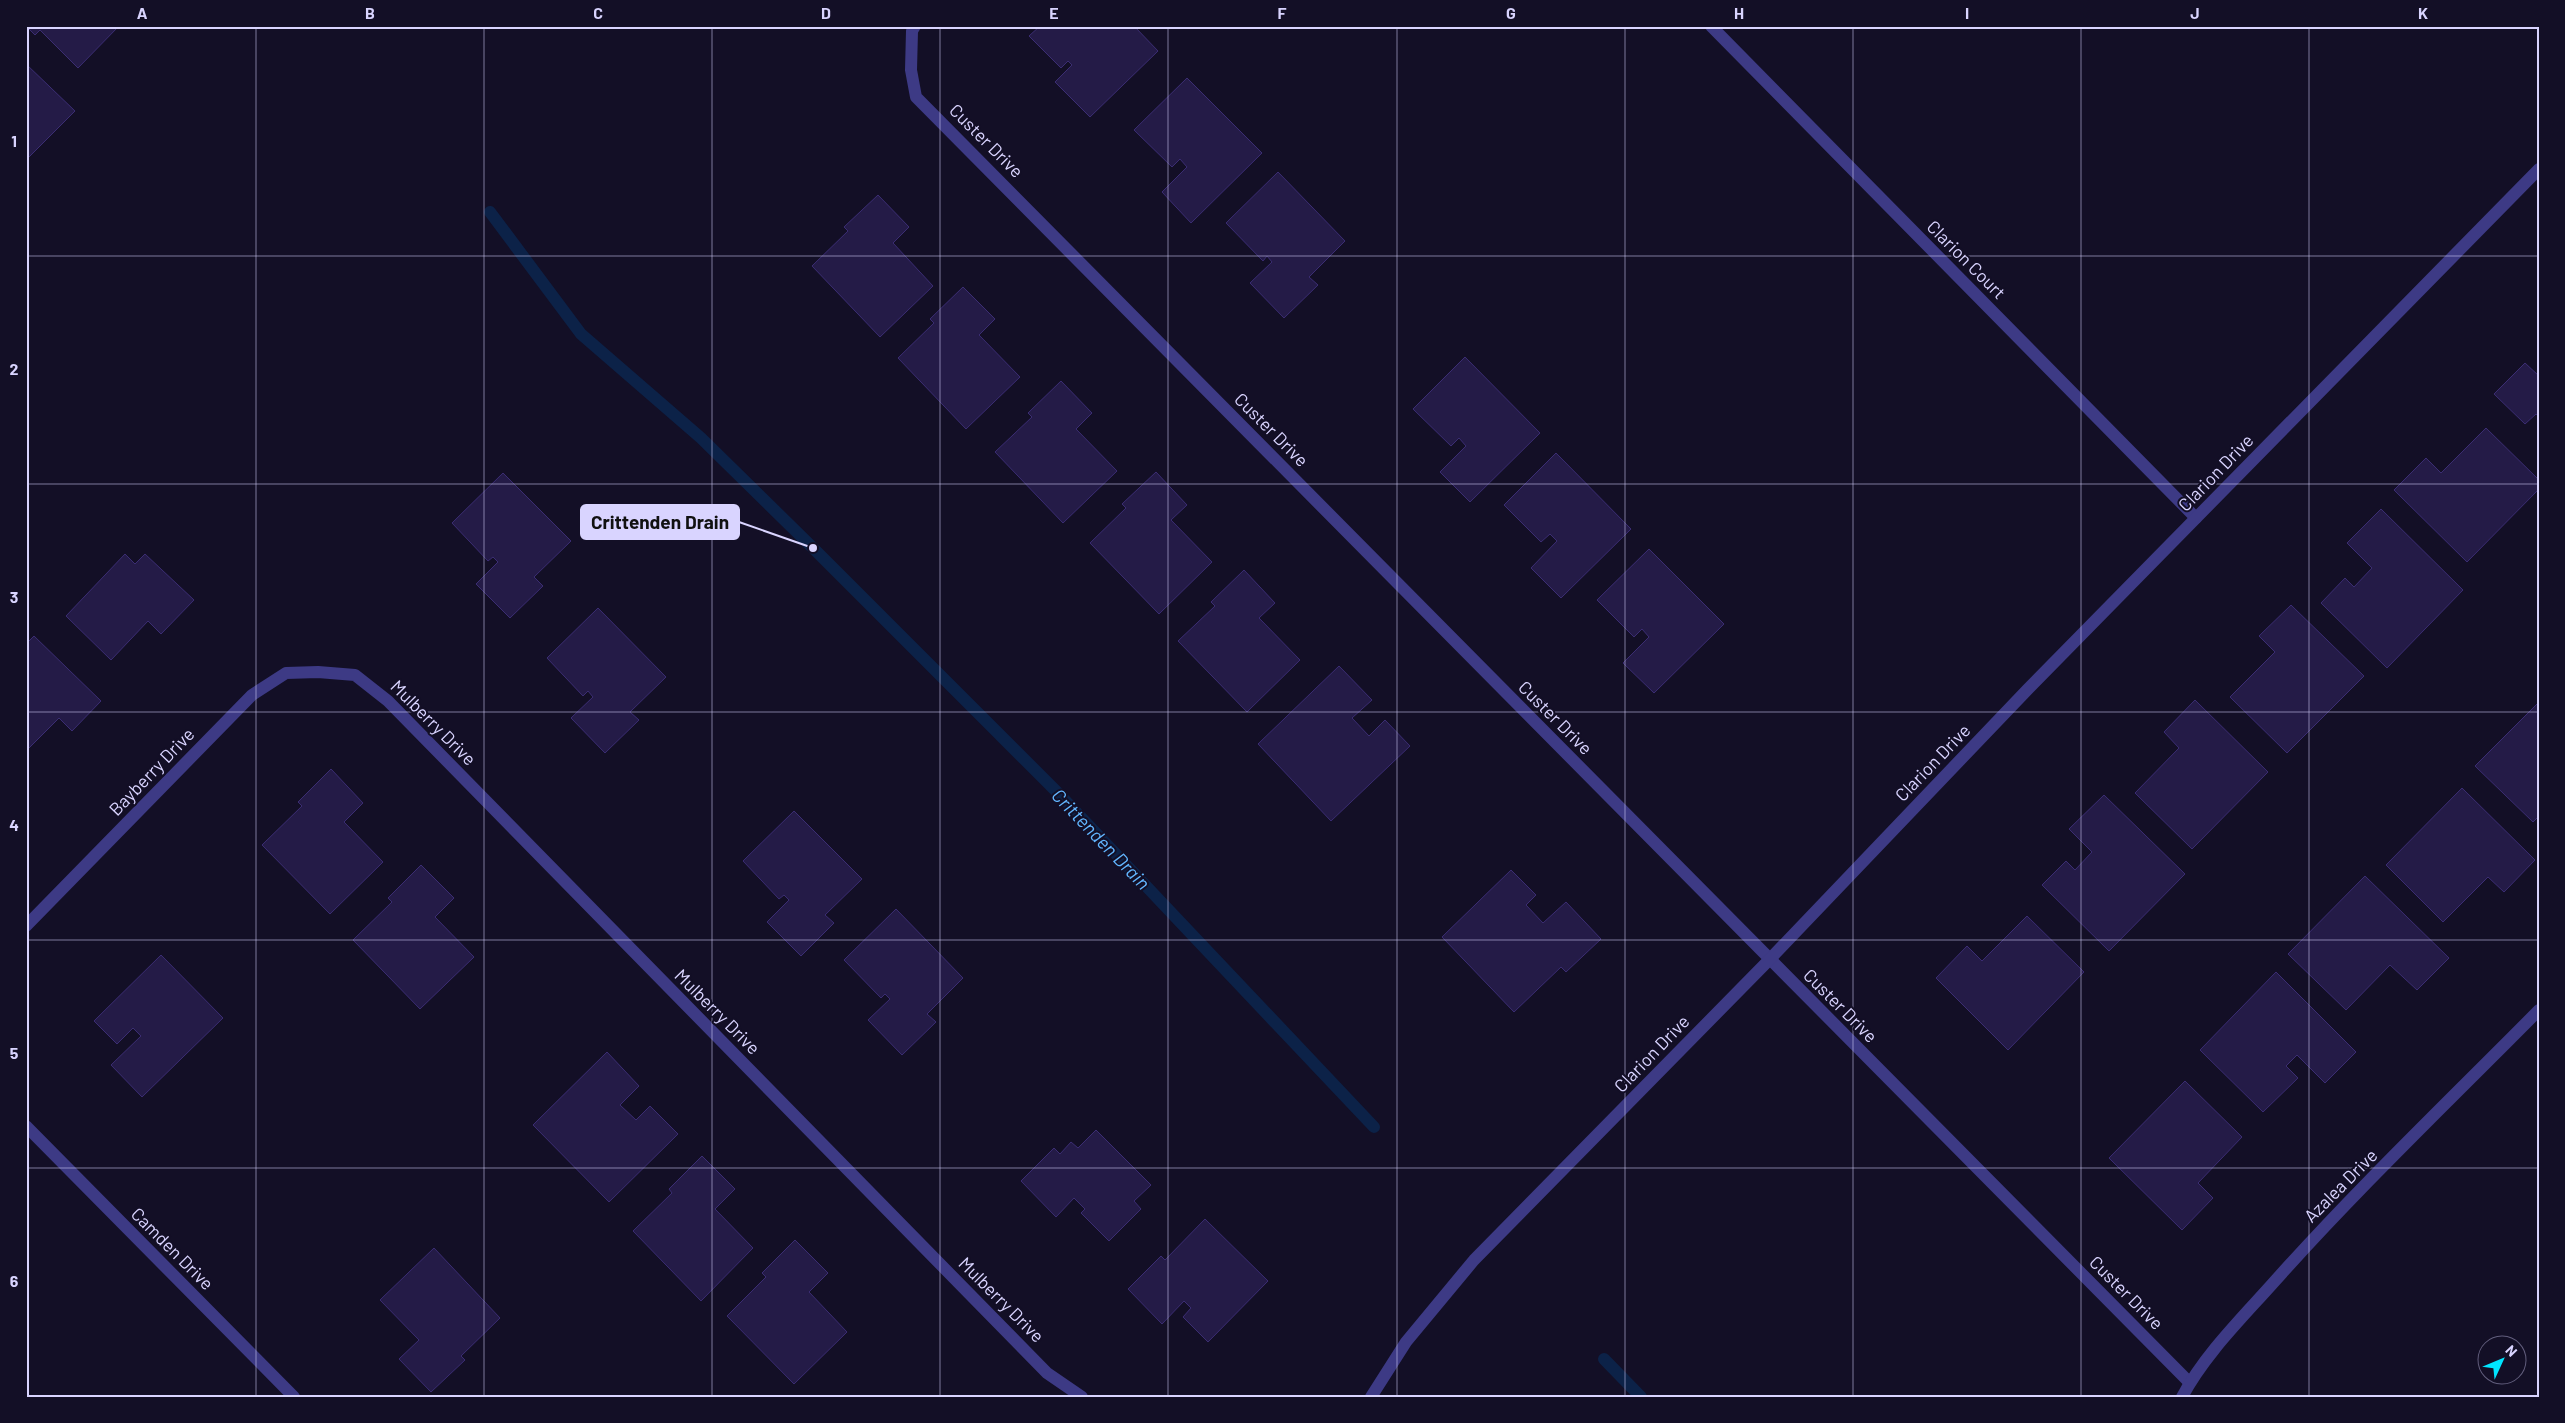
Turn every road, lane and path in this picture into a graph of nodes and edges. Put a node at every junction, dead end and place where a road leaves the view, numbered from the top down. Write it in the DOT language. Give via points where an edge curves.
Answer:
graph roads {
  1 [pos="915,26"];
  2 [pos="1711,26"];
  3 [pos="2539,169"];
  4 [pos="2196,518"];
  5 [pos="318,672"];
  6 [pos="26,926"];
  7 [pos="1770,959"];
  8 [pos="2539,1010"];
  9 [pos="26,1126"];
  10 [pos="2189,1382"];
  11 [pos="294,1397"];
  12 [pos="1082,1397"];
  13 [pos="1371,1397"];
  14 [pos="2182,1397"];
  1 -- 7 [label="street, Custer Drive" via="912,31 911,70 916,97"];
  2 -- 4 [label="street, Clarion Court"];
  3 -- 4 [label="street, Clarion Drive"];
  4 -- 7 [label="street, Clarion Drive"];
  5 -- 6 [label="street, Bayberry Drive" via="286,673 252,695"];
  5 -- 12 [label="street, Mulberry Drive" via="355,676 388,701 1040,1366"];
  7 -- 10 [label="street, Custer Drive"];
  7 -- 13 [label="street, Clarion Drive" via="1474,1260 1406,1342"];
  8 -- 10 [label="street, Azalea Drive" via="2306,1247"];
  9 -- 11 [label="street, Camden Drive"];
  10 -- 14 [label="street, Azalea Drive"];
}
